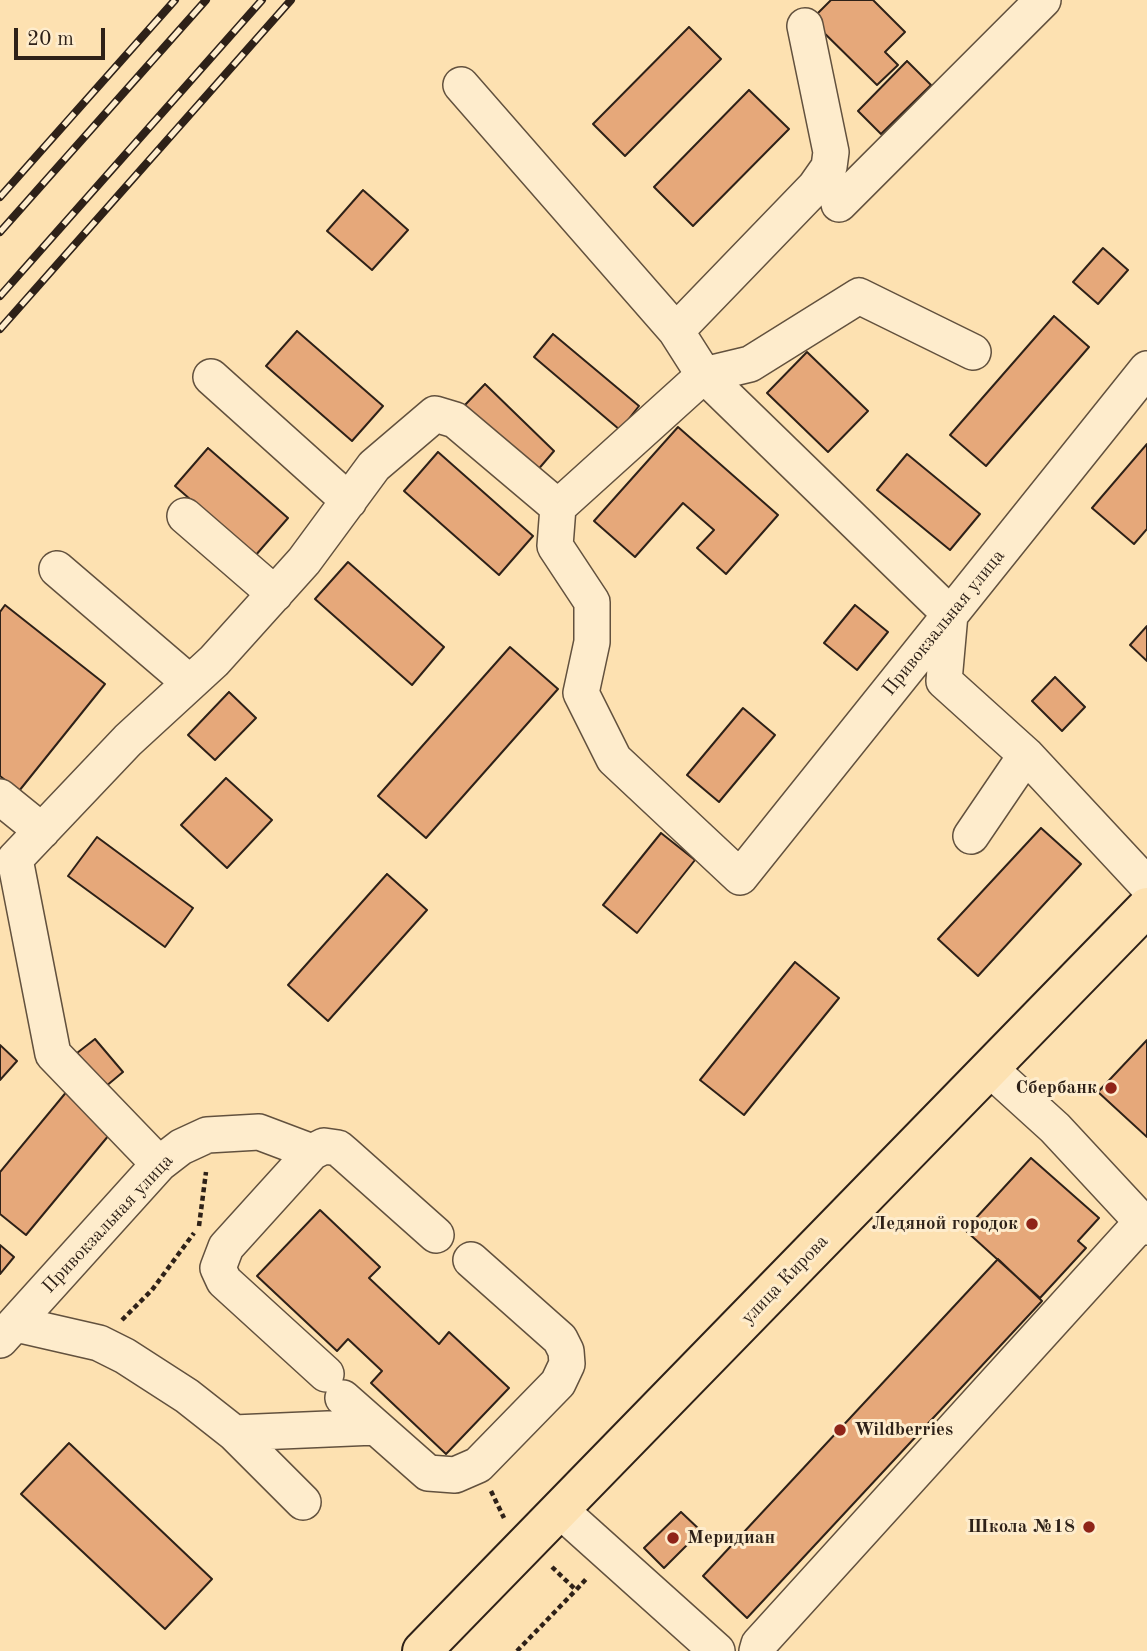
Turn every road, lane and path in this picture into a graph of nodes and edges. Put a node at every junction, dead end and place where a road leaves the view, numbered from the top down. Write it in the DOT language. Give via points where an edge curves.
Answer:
graph roads {
  1 [pos="1043,0"];
  2 [pos="805,26"];
  3 [pos="461,85"];
  4 [pos="839,204"];
  5 [pos="676,331"];
  6 [pos="973,352"];
  7 [pos="1147,369"];
  8 [pos="704,375"];
  9 [pos="211,377"];
  10 [pos="349,501"];
  11 [pos="558,507"];
  12 [pos="185,516"];
  13 [pos="57,569"];
  14 [pos="275,594"];
  15 [pos="950,614"];
  16 [pos="190,683"];
  17 [pos="1026,755"];
  18 [pos="0,797"];
  19 [pos="42,831"];
  20 [pos="971,836"];
  21 [pos="8,859"];
  22 [pos="1147,886"];
  23 [pos="1147,907"];
  24 [pos="990,1069"];
  25 [pos="207,1135"];
  26 [pos="312,1152"];
  27 [pos="159,1164"];
  28 [pos="1144,1225"];
  29 [pos="436,1235"];
  30 [pos="471,1260"];
  31 [pos="8,1332"];
  32 [pos="99,1343"];
  33 [pos="375,1427"];
  34 [pos="234,1433"];
  35 [pos="303,1502"];
  36 [pos="560,1510"];
  37 [pos="576,1590"];
  38 [pos="422,1651"];
  39 [pos="517,1651"];
  40 [pos="718,1651"];
  41 [pos="757,1651"];
  1 -- 4 [label="street"];
  2 -- 5 [label="street" via="831,152 829,167"];
  3 -- 5 [label="street"];
  5 -- 8 [label="street"];
  6 -- 8 [label="street" via="859,296 750,364"];
  7 -- 15 [label="street, Привокзальная улица"];
  8 -- 11 [label="street"];
  8 -- 15 [label="street"];
  9 -- 10 [label="street"];
  10 -- 11 [label="street" via="374,466 435,414 455,420"];
  10 -- 14 [label="street"];
  11 -- 15 [label="street, Привокзальная улица" via="555,546 592,602 592,642 580,693 614,759 740,877"];
  12 -- 14 [label="street"];
  13 -- 16 [label="street"];
  14 -- 16 [label="street"];
  15 -- 17 [label="street" via="944,681"];
  16 -- 19 [label="street" via="128,740"];
  17 -- 20 [label="street"];
  17 -- 22 [label="street"];
  18 -- 19 [label="street"];
  19 -- 21 [label="street"];
  21 -- 27 [label="street" via="53,1054"];
  23 -- 24 [label="main road, улица Кирова"];
  24 -- 28 [label="street" via="1055,1128"];
  24 -- 36 [label="main road, улица Кирова"];
  25 -- 26 [label="street, Привокзальная улица" via="260,1132"];
  25 -- 27 [label="street, Привокзальная улица"];
  25 -- 32 [label="path" via="200,1226 152,1290"];
  26 -- 29 [label="street, Привокзальная улица" via="324,1146 338,1148"];
  26 -- 33 [label="street" via="226,1247 218,1268 224,1281"];
  27 -- 31 [label="street, Привокзальная улица"];
  28 -- 41 [label="street"];
  30 -- 33 [label="street" via="560,1339 567,1364 558,1383 478,1465 455,1475 428,1473"];
  31 -- 32 [label="street"];
  32 -- 34 [label="street" via="187,1396"];
  33 -- 34 [label="street"];
  34 -- 35 [label="street"];
  36 -- 38 [label="main road, улица Кирова"];
  36 -- 40 [label="street"];
  37 -- 39 [label="path"];
}
